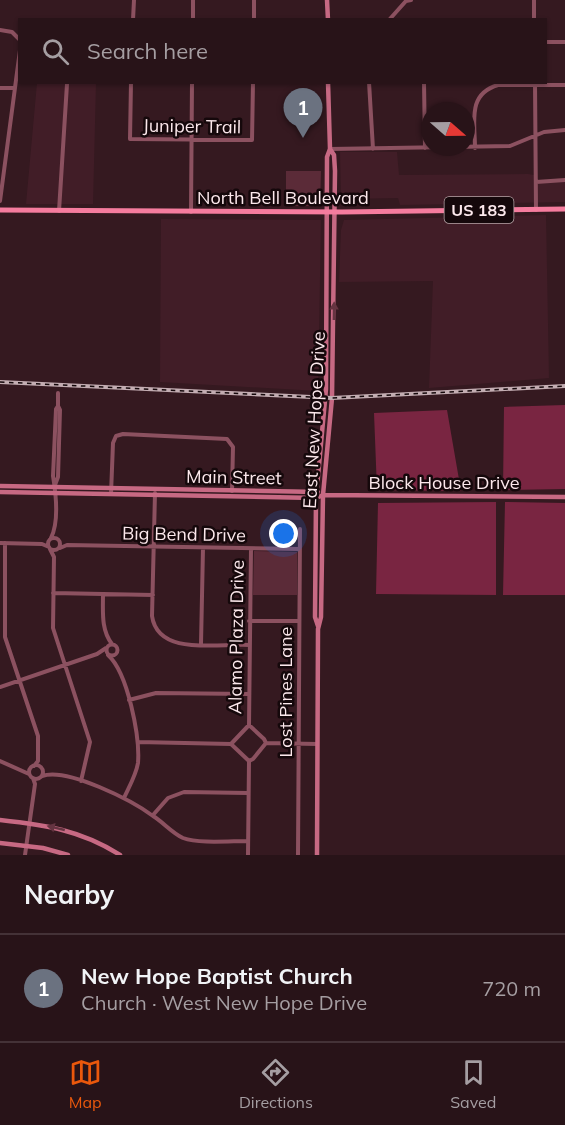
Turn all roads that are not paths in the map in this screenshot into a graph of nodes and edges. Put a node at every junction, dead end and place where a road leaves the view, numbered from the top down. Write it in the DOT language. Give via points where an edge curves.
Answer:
graph roads {
  1 [pos="134,0"];
  2 [pos="193,0"];
  3 [pos="254,0"];
  4 [pos="327,0"];
  5 [pos="407,0"];
  6 [pos="534,0"];
  7 [pos="133,18"];
  8 [pos="192,18"];
  9 [pos="254,18"];
  10 [pos="328,18"];
  11 [pos="391,18"];
  12 [pos="534,18"];
  13 [pos="0,30"];
  14 [pos="18,37"];
  15 [pos="547,42"];
  16 [pos="565,42"];
  17 [pos="18,61"];
  18 [pos="67,84"];
  19 [pos="131,84"];
  20 [pos="192,84"];
  21 [pos="253,84"];
  22 [pos="328,84"];
  23 [pos="369,84"];
  24 [pos="424,84"];
  25 [pos="535,84"];
  26 [pos="565,85"];
  27 [pos="0,88"];
  28 [pos="13,88"];
  29 [pos="424,102"];
  30 [pos="475,108"];
  31 [pos="565,130"];
  32 [pos="535,135"];
  33 [pos="191,140"];
  34 [pos="421,147"];
  35 [pos="475,148"];
  36 [pos="330,149"];
  37 [pos="373,149"];
  38 [pos="565,180"];
  39 [pos="536,182"];
  40 [pos="0,201"];
  41 [pos="565,209"];
  42 [pos="0,210"];
  43 [pos="536,210"];
  44 [pos="59,211"];
  45 [pos="191,212"];
  46 [pos="328,212"];
  47 [pos="335,212"];
  48 [pos="58,393"];
  49 [pos="0,486"];
  50 [pos="55,487"];
  51 [pos="112,487"];
  52 [pos="317,491"];
  53 [pos="0,492"];
  54 [pos="55,493"];
  55 [pos="155,493"];
  56 [pos="111,494"];
  57 [pos="232,494"];
  58 [pos="323,495"];
  59 [pos="565,497"];
  60 [pos="316,498"];
  61 [pos="300,530"];
  62 [pos="54,531"];
  63 [pos="50,540"];
  64 [pos="59,540"];
  65 [pos="3,543"];
  66 [pos="42,544"];
  67 [pos="67,545"];
  68 [pos="154,546"];
  69 [pos="50,548"];
  70 [pos="203,548"];
  71 [pos="59,549"];
  72 [pos="251,549"];
  73 [pos="300,549"];
  74 [pos="54,557"];
  75 [pos="2,592"];
  76 [pos="53,593"];
  77 [pos="103,594"];
  78 [pos="153,595"];
  79 [pos="249,621"];
  80 [pos="299,621"];
  81 [pos="318,629"];
  82 [pos="107,638"];
  83 [pos="112,644"];
  84 [pos="201,645"];
  85 [pos="249,645"];
  86 [pos="107,647"];
  87 [pos="117,653"];
  88 [pos="97,654"];
  89 [pos="108,654"];
  90 [pos="115,661"];
  91 [pos="65,665"];
  92 [pos="19,681"];
  93 [pos="0,687"];
  94 [pos="249,694"];
  95 [pos="129,700"];
  96 [pos="249,725"];
  97 [pos="138,742"];
  98 [pos="266,743"];
  99 [pos="298,743"];
  100 [pos="231,744"];
  101 [pos="317,744"];
  102 [pos="0,761"];
  103 [pos="38,761"];
  104 [pos="249,761"];
  105 [pos="32,767"];
  106 [pos="42,769"];
  107 [pos="24,771"];
  108 [pos="31,776"];
  109 [pos="43,776"];
  110 [pos="81,781"];
  111 [pos="35,784"];
  112 [pos="248,793"];
  113 [pos="124,798"];
  114 [pos="153,815"];
  115 [pos="0,820"];
  116 [pos="30,824"];
  117 [pos="248,841"];
  118 [pos="0,843"];
  119 [pos="27,847"];
  120 [pos="25,855"];
  121 [pos="69,855"];
  122 [pos="120,855"];
  123 [pos="248,855"];
  124 [pos="298,855"];
  125 [pos="317,855"];
  1 -- 7 [label="street"];
  2 -- 8 [label="street"];
  3 -- 9 [label="street"];
  4 -- 10 [label="main road"];
  5 -- 11 [label="street"];
  6 -- 12 [label="street"];
  13 -- 14 [label="street"];
  15 -- 16 [label="street"];
  17 -- 28 [label="street"];
  18 -- 44 [label="street"];
  19 -- 33 [label="street, Juniper Trail" via="130,139"];
  20 -- 33 [label="street"];
  21 -- 33 [label="street, Juniper Trail" via="252,140"];
  22 -- 36 [label="main road"];
  23 -- 37 [label="street"];
  24 -- 29 [label="street"];
  25 -- 26 [label="street"];
  25 -- 30 [label="street" via="489,88 481,94"];
  25 -- 32 [label="street"];
  27 -- 28 [label="street"];
  28 -- 40 [label="street"];
  31 -- 32 [label="street"];
  32 -- 35 [label="street" via="510,146"];
  32 -- 39 [label="street"];
  33 -- 45 [label="street"];
  34 -- 37 [label="street"];
  36 -- 37 [label="street"];
  36 -- 46 [label="main road, East New Hope Drive"];
  36 -- 47 [label="main road, East New Hope Drive" via="334,155"];
  38 -- 39 [label="street"];
  39 -- 43 [label="street"];
  41 -- 43 [label="main road, North Bell Boulevard / US 183"];
  42 -- 44 [label="main road, North Bell Boulevard / US 183"];
  43 -- 47 [label="main road, North Bell Boulevard / US 183"];
  44 -- 45 [label="main road, North Bell Boulevard / US 183"];
  45 -- 46 [label="main road, North Bell Boulevard / US 183"];
  46 -- 47 [label="main road, North Bell Boulevard / US 183"];
  46 -- 52 [label="main road, East New Hope Drive" via="326,398"];
  58 -- 47 [label="main road, East New Hope Drive, one-way" via="332,398"];
  48 -- 50 [label="street"];
  49 -- 50 [label="main road, Main Street"];
  50 -- 51 [label="main road, Main Street"];
  50 -- 54 [label="street"];
  51 -- 55 [label="main road, Main Street"];
  51 -- 56 [label="street"];
  51 -- 57 [label="street" via="116,436 227,439 233,447"];
  52 -- 57 [label="main road, Main Street"];
  52 -- 58 [label="main road"];
  52 -- 60 [label="main road, East New Hope Drive"];
  53 -- 54 [label="main road, Main Street"];
  54 -- 56 [label="main road, Main Street"];
  54 -- 62 [label="street"];
  55 -- 56 [label="main road, Main Street"];
  55 -- 57 [label="main road, Main Street"];
  55 -- 68 [label="street"];
  57 -- 60 [label="main road, Main Street"];
  58 -- 59 [label="main road, Block House Drive"];
  58 -- 60 [label="main road, Main Street"];
  58 -- 81 [label="main road, East New Hope Drive"];
  60 -- 81 [label="main road, East New Hope Drive"];
  61 -- 73 [label="street, Lost Pines Lane"];
  62 -- 63 [label="street"];
  62 -- 64 [label="street"];
  63 -- 64 [label="street"];
  63 -- 66 [label="street"];
  63 -- 69 [label="street"];
  64 -- 67 [label="street, Big Bend Drive"];
  64 -- 71 [label="street"];
  65 -- 66 [label="street"];
  65 -- 75 [label="street"];
  66 -- 69 [label="street"];
  67 -- 68 [label="street, Big Bend Drive"];
  67 -- 71 [label="street, Big Bend Drive"];
  68 -- 70 [label="street, Big Bend Drive"];
  68 -- 78 [label="street"];
  69 -- 71 [label="street"];
  69 -- 74 [label="street"];
  70 -- 72 [label="street, Big Bend Drive"];
  70 -- 84 [label="street"];
  71 -- 74 [label="street"];
  72 -- 73 [label="street, Big Bend Drive"];
  72 -- 79 [label="street, Alamo Plaza Drive"];
  73 -- 80 [label="street, Lost Pines Lane"];
  74 -- 76 [label="street"];
  75 -- 92 [label="street" via="5,637"];
  76 -- 77 [label="street"];
  76 -- 91 [label="street" via="53,628"];
  77 -- 78 [label="street"];
  77 -- 82 [label="street"];
  78 -- 84 [label="street" via="152,618 162,637 175,643"];
  79 -- 80 [label="street"];
  79 -- 85 [label="street, Alamo Plaza Drive"];
  80 -- 99 [label="street, Lost Pines Lane"];
  81 -- 101 [label="main road, East New Hope Drive"];
  82 -- 83 [label="street"];
  82 -- 86 [label="street"];
  83 -- 86 [label="street"];
  83 -- 87 [label="street"];
  84 -- 85 [label="street"];
  85 -- 94 [label="street, Alamo Plaza Drive"];
  86 -- 88 [label="street"];
  86 -- 89 [label="street"];
  87 -- 89 [label="street"];
  87 -- 90 [label="street"];
  88 -- 89 [label="street"];
  88 -- 91 [label="street"];
  89 -- 90 [label="street"];
  90 -- 95 [label="street"];
  91 -- 92 [label="street"];
  91 -- 110 [label="street" via="90,742"];
  92 -- 93 [label="street"];
  92 -- 103 [label="street" via="38,736"];
  94 -- 95 [label="street" via="156,693"];
  94 -- 96 [label="street, Alamo Plaza Drive"];
  95 -- 97 [label="street"];
  96 -- 98 [label="street"];
  96 -- 100 [label="street"];
  97 -- 100 [label="street"];
  97 -- 113 [label="street" via="137,768"];
  98 -- 99 [label="street"];
  98 -- 104 [label="street"];
  99 -- 101 [label="street"];
  99 -- 124 [label="street, Lost Pines Lane"];
  100 -- 104 [label="street"];
  101 -- 125 [label="main road, East New Hope Drive"];
  102 -- 107 [label="street"];
  103 -- 105 [label="street"];
  103 -- 106 [label="street"];
  104 -- 112 [label="street"];
  105 -- 106 [label="street"];
  105 -- 107 [label="street"];
  105 -- 108 [label="street"];
  106 -- 109 [label="street"];
  107 -- 108 [label="street"];
  108 -- 109 [label="street"];
  108 -- 111 [label="street"];
  109 -- 110 [label="street"];
  109 -- 111 [label="street"];
  110 -- 113 [label="street"];
  111 -- 116 [label="street"];
  112 -- 114 [label="street" via="184,792 168,798"];
  112 -- 117 [label="street"];
  113 -- 114 [label="street"];
  114 -- 117 [label="street" via="185,839"];
  115 -- 116 [label="main road"];
  116 -- 119 [label="street"];
  122 -- 116 [label="main road, one-way" via="74,832"];
  117 -- 123 [label="street"];
  118 -- 119 [label="main road"];
  119 -- 120 [label="street"];
  119 -- 121 [label="main road"];
}
